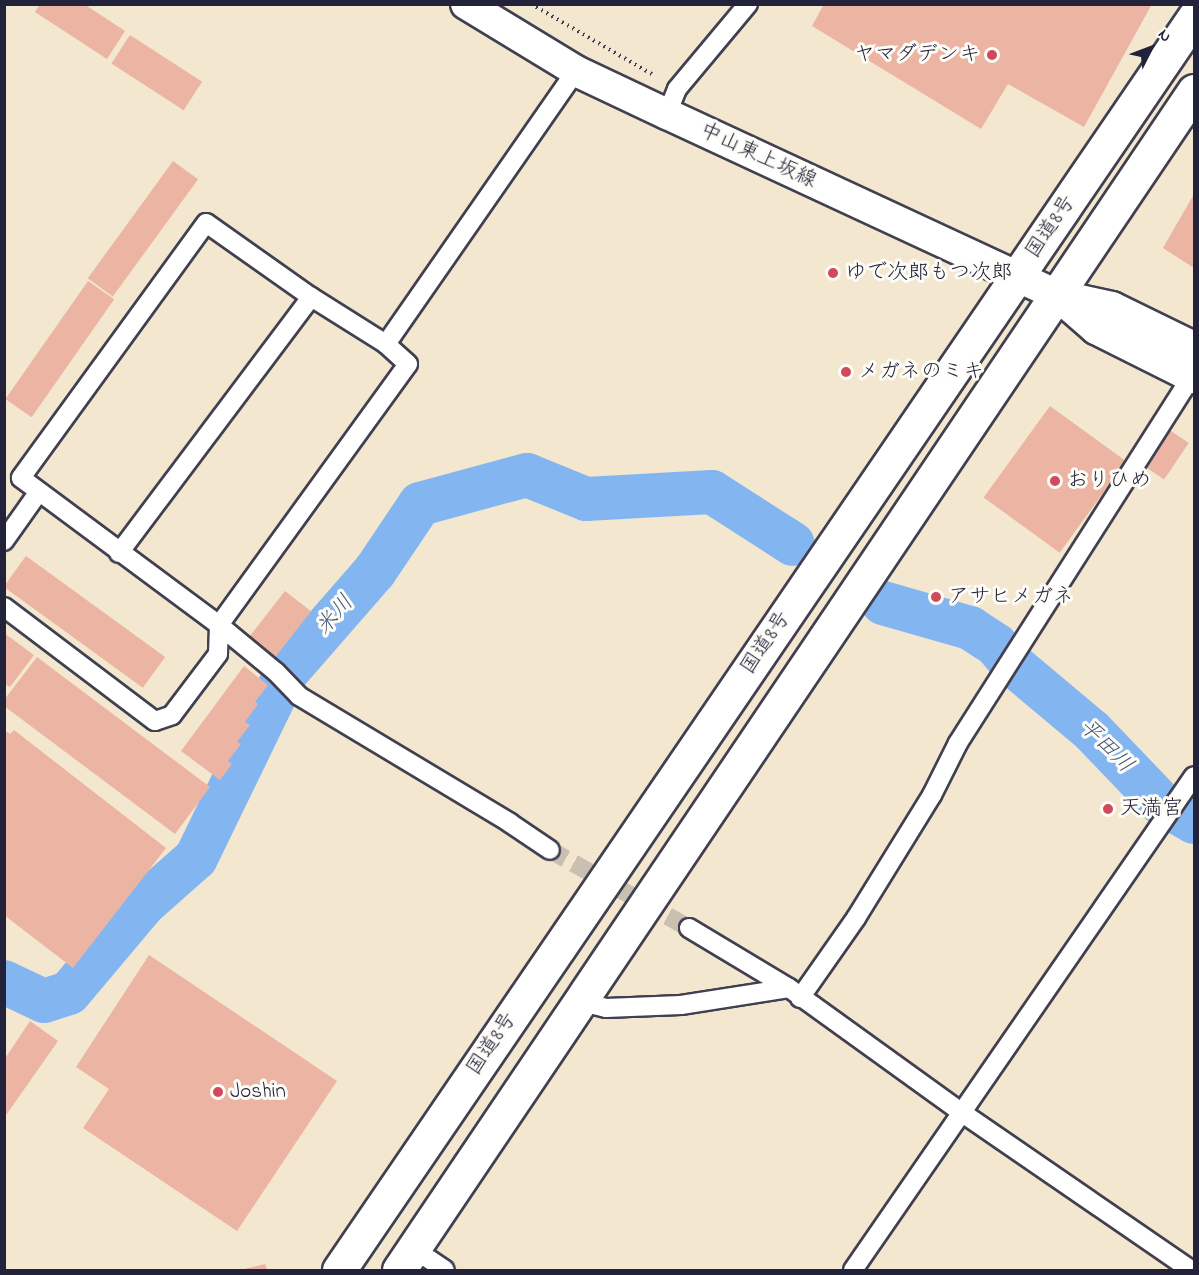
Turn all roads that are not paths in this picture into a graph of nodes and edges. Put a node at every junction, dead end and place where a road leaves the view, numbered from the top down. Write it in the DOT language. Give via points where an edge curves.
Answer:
graph roads {
  1 [pos="466,4"];
  2 [pos="748,4"];
  3 [pos="1194,17"];
  4 [pos="576,71"];
  5 [pos="1194,91"];
  6 [pos="672,101"];
  7 [pos="1018,276"];
  8 [pos="1057,295"];
  9 [pos="311,297"];
  10 [pos="386,344"];
  11 [pos="1194,347"];
  12 [pos="1194,376"];
  13 [pos="38,493"];
  14 [pos="4,541"];
  15 [pos="119,553"];
  16 [pos="4,607"];
  17 [pos="219,625"];
  18 [pos="1194,776"];
  19 [pos="550,850"];
  20 [pos="689,928"];
  21 [pos="794,993"];
  22 [pos="578,1001"];
  23 [pos="961,1112"];
  24 [pos="406,1260"];
  25 [pos="339,1270"];
  26 [pos="445,1270"];
  27 [pos="854,1270"];
  28 [pos="1191,1270"];
  1 -- 4 [label="main road, 中山東上坂線"];
  2 -- 6 [label="street"];
  3 -- 7 [label="highway, 国道8号"];
  4 -- 6 [label="main road, 中山東上坂線"];
  4 -- 10 [label="street"];
  5 -- 8 [label="highway, 国道8号"];
  6 -- 7 [label="main road, 中山東上坂線"];
  7 -- 8 [label="main road, 中山東上坂線"];
  7 -- 25 [label="highway, 国道8号"];
  8 -- 11 [label="main road, 中山東上坂線" via="1112,307"];
  8 -- 12 [label="main road, 中山東上坂線" via="1096,329"];
  8 -- 22 [label="highway, 国道8号"];
  9 -- 10 [label="street"];
  9 -- 13 [label="street" via="206,224 21,478"];
  9 -- 15 [label="street"];
  10 -- 17 [label="street" via="408,364"];
  12 -- 21 [label="street" via="958,743 932,795 856,918"];
  13 -- 14 [label="street"];
  13 -- 15 [label="street"];
  15 -- 17 [label="street"];
  16 -- 17 [label="street" via="155,721 172,715 218,654"];
  17 -- 19 [label="street" via="299,696"];
  18 -- 23 [label="street"];
  20 -- 21 [label="street"];
  21 -- 22 [label="street" via="606,1008"];
  21 -- 23 [label="street"];
  22 -- 24 [label="highway, 国道8号"];
  23 -- 27 [label="street"];
  23 -- 28 [label="street"];
  24 -- 26 [label="street"];
}
